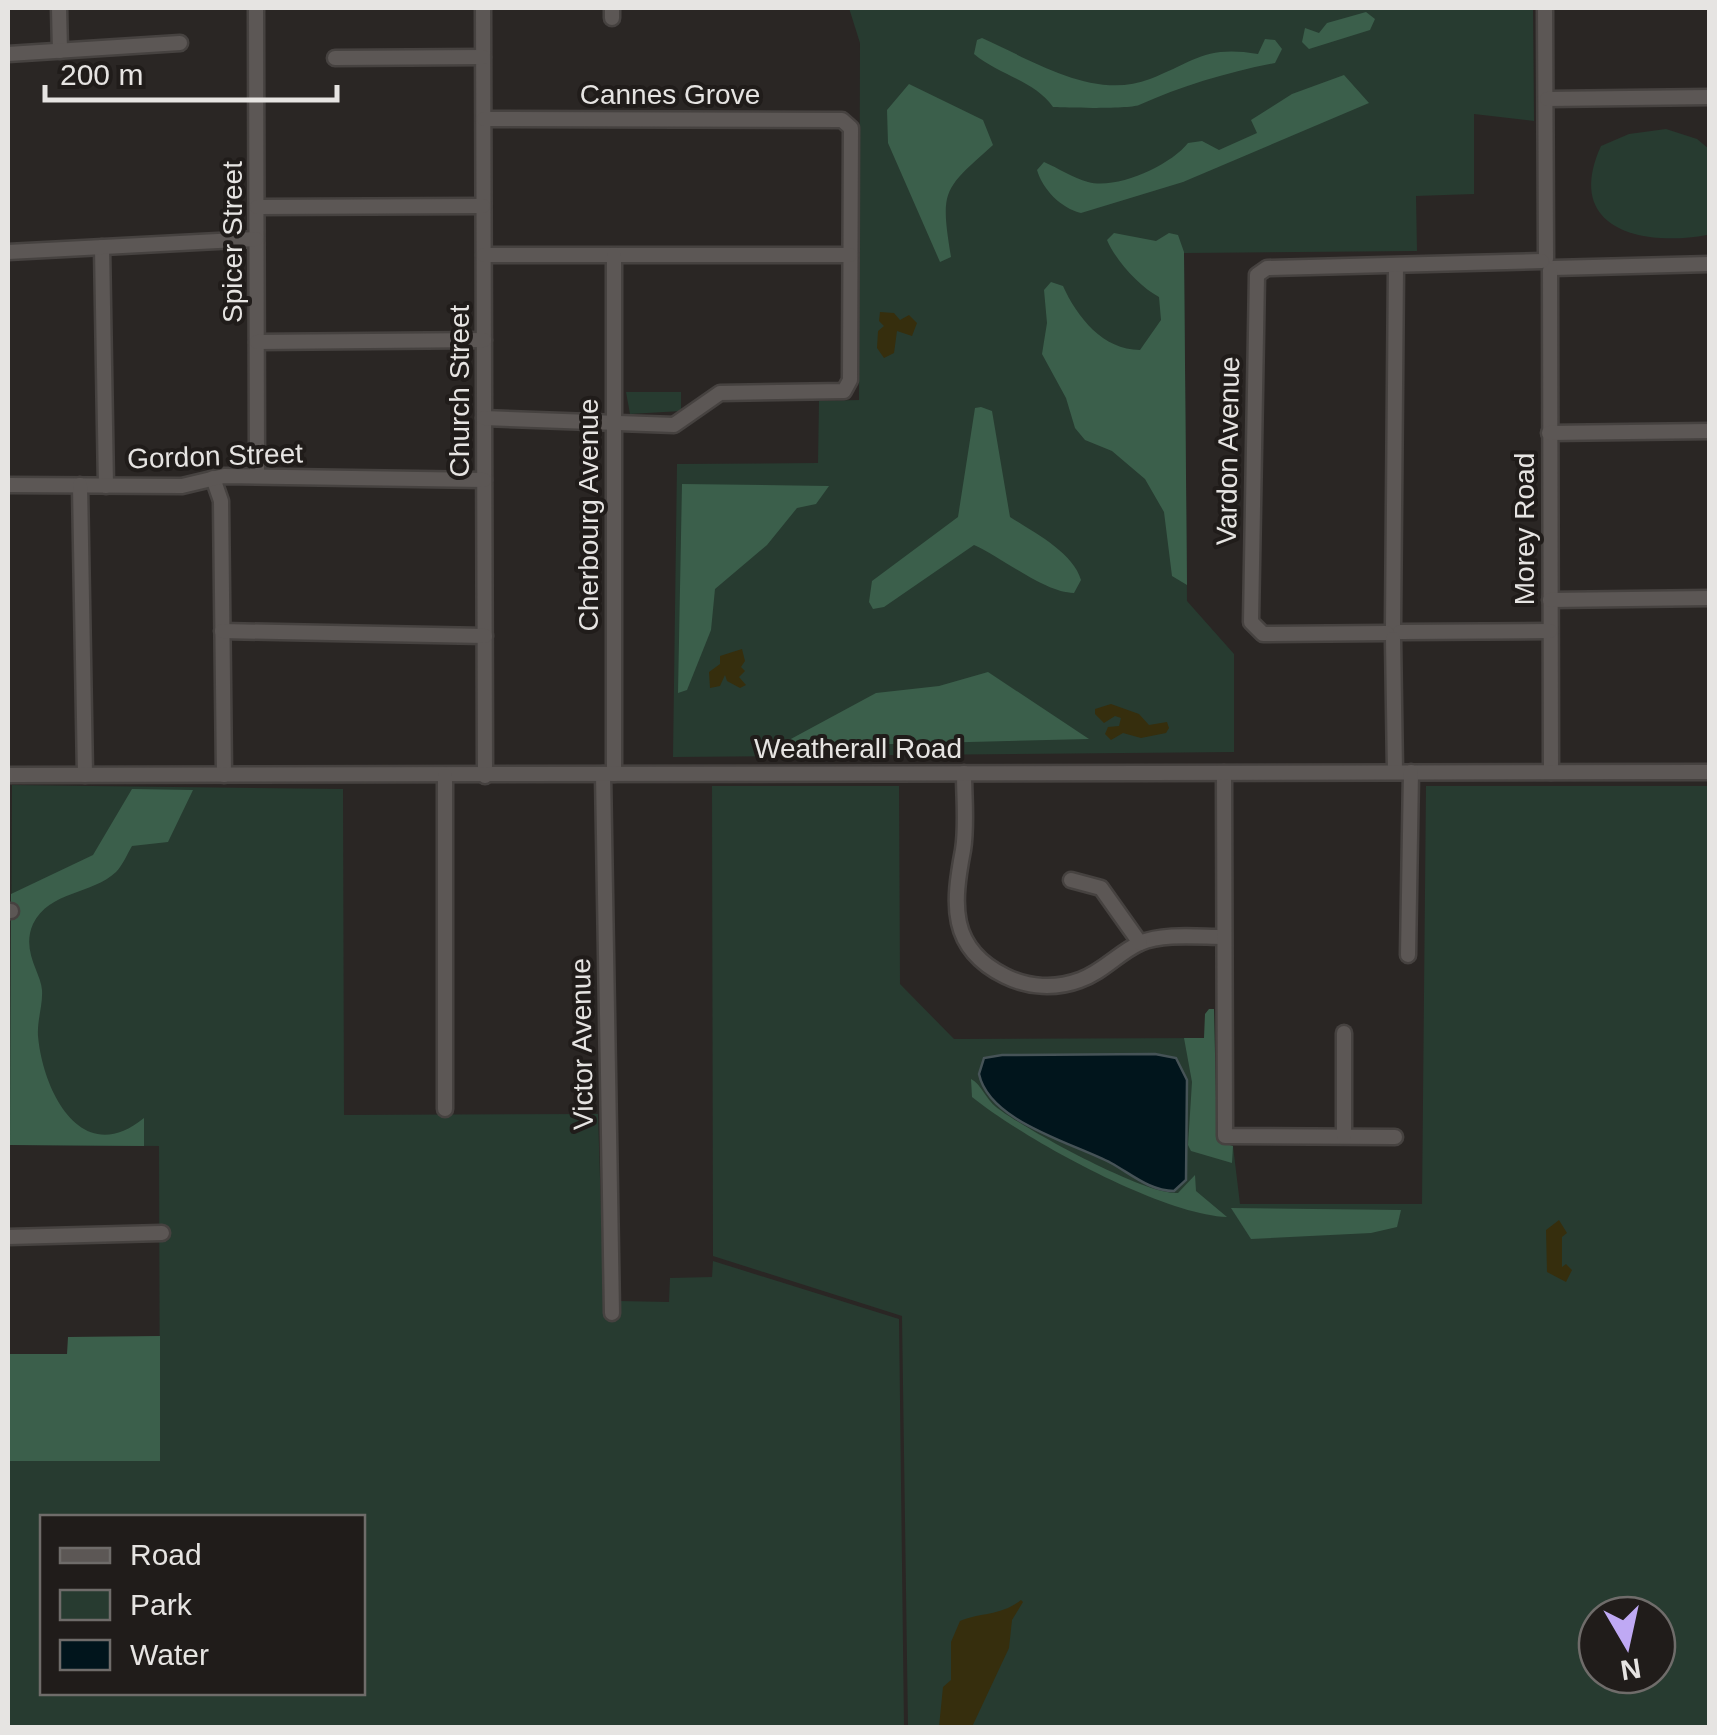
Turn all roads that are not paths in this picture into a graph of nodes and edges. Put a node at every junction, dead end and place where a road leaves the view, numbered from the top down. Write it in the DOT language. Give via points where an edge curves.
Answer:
graph roads {
  1 [pos="59,8"];
  2 [pos="256,8"];
  3 [pos="483,8"];
  4 [pos="1545,8"];
  5 [pos="180,43"];
  6 [pos="60,51"];
  7 [pos="8,54"];
  8 [pos="483,57"];
  9 [pos="335,58"];
  10 [pos="1710,97"];
  11 [pos="1547,99"];
  12 [pos="484,119"];
  13 [pos="483,206"];
  14 [pos="257,207"];
  15 [pos="256,239"];
  16 [pos="102,247"];
  17 [pos="8,252"];
  18 [pos="484,255"];
  19 [pos="614,256"];
  20 [pos="850,256"];
  21 [pos="1710,264"];
  22 [pos="1550,265"];
  23 [pos="1396,266"];
  24 [pos="484,340"];
  25 [pos="257,342"];
  26 [pos="484,418"];
  27 [pos="612,425"];
  28 [pos="1710,430"];
  29 [pos="1549,433"];
  30 [pos="257,476"];
  31 [pos="213,478"];
  32 [pos="484,480"];
  33 [pos="8,485"];
  34 [pos="80,486"];
  35 [pos="106,486"];
  36 [pos="1710,598"];
  37 [pos="1550,600"];
  38 [pos="222,631"];
  39 [pos="1550,631"];
  40 [pos="1393,633"];
  41 [pos="485,636"];
  42 [pos="1403,772"];
  43 [pos="1551,772"];
  44 [pos="1710,772"];
  45 [pos="964,773"];
  46 [pos="1224,773"];
  47 [pos="608,774"];
  48 [pos="8,775"];
  49 [pos="85,775"];
  50 [pos="224,775"];
  51 [pos="445,776"];
  52 [pos="485,776"];
  53 [pos="1071,880"];
  54 [pos="1224,938"];
  55 [pos="1140,943"];
  56 [pos="1408,956"];
  57 [pos="1344,1034"];
  58 [pos="445,1109"];
  59 [pos="1344,1136"];
  60 [pos="1395,1136"];
  61 [pos="162,1233"];
  62 [pos="8,1237"];
  63 [pos="612,1313"];
  1 -- 6 [label="street"];
  2 -- 14 [label="street, Spicer Street"];
  3 -- 8 [label="street, Church Street"];
  4 -- 11 [label="street, Morey Road"];
  5 -- 6 [label="street"];
  6 -- 7 [label="street"];
  8 -- 9 [label="street"];
  8 -- 12 [label="street, Church Street"];
  10 -- 11 [label="street"];
  11 -- 22 [label="street, Morey Road"];
  12 -- 13 [label="street, Church Street"];
  12 -- 20 [label="street, Cannes Grove" via="842,120 850,128"];
  13 -- 14 [label="street"];
  13 -- 18 [label="street, Church Street"];
  14 -- 15 [label="street, Spicer Street"];
  15 -- 16 [label="street"];
  15 -- 25 [label="street, Spicer Street"];
  16 -- 17 [label="street"];
  16 -- 35 [label="street"];
  18 -- 19 [label="street"];
  18 -- 24 [label="street, Church Street"];
  19 -- 20 [label="street"];
  19 -- 27 [label="street, Cherbourg Avenue"];
  20 -- 27 [label="street" via="850,380 838,393 720,392 682,424"];
  21 -- 22 [label="street"];
  22 -- 23 [label="street"];
  22 -- 29 [label="street, Morey Road"];
  23 -- 40 [label="street"];
  23 -- 40 [label="street, Vardon Avenue" via="1266,268 1256,281 1251,619 1263,634"];
  24 -- 25 [label="street"];
  24 -- 26 [label="street, Church Street"];
  25 -- 30 [label="street, Spicer Street"];
  26 -- 27 [label="street"];
  26 -- 32 [label="street, Church Street"];
  27 -- 47 [label="street, Cherbourg Avenue"];
  28 -- 29 [label="street"];
  29 -- 37 [label="street, Morey Road"];
  30 -- 31 [label="street, Gordon Street"];
  30 -- 32 [label="street, Gordon Street"];
  31 -- 35 [label="street, Gordon Street" via="182,486"];
  31 -- 38 [label="street" via="220,501"];
  32 -- 41 [label="street, Church Street"];
  33 -- 34 [label="street, Gordon Street"];
  34 -- 35 [label="street, Gordon Street"];
  34 -- 49 [label="street"];
  36 -- 37 [label="street"];
  37 -- 39 [label="street, Morey Road"];
  38 -- 41 [label="street"];
  38 -- 50 [label="street"];
  39 -- 40 [label="street"];
  39 -- 43 [label="street, Morey Road"];
  40 -- 42 [label="street"];
  41 -- 52 [label="street, Church Street"];
  42 -- 43 [label="street, Weatherall Road"];
  42 -- 46 [label="street, Weatherall Road"];
  42 -- 56 [label="street"];
  43 -- 44 [label="street, Weatherall Road"];
  45 -- 46 [label="street, Weatherall Road"];
  45 -- 47 [label="street, Weatherall Road"];
  45 -- 55 [label="street" via="954,899 962,932 984,962 1018,982 1056,986 1095,973"];
  46 -- 54 [label="street"];
  47 -- 52 [label="street, Weatherall Road"];
  47 -- 63 [label="street, Victor Avenue"];
  48 -- 49 [label="street, Weatherall Road"];
  49 -- 50 [label="street, Weatherall Road"];
  50 -- 51 [label="street, Weatherall Road"];
  51 -- 52 [label="street, Weatherall Road"];
  51 -- 58 [label="street"];
  53 -- 55 [label="street" via="1101,888"];
  54 -- 55 [label="street"];
  54 -- 59 [label="street" via="1225,1136"];
  57 -- 59 [label="street"];
  59 -- 60 [label="street"];
  61 -- 62 [label="street"];
}
